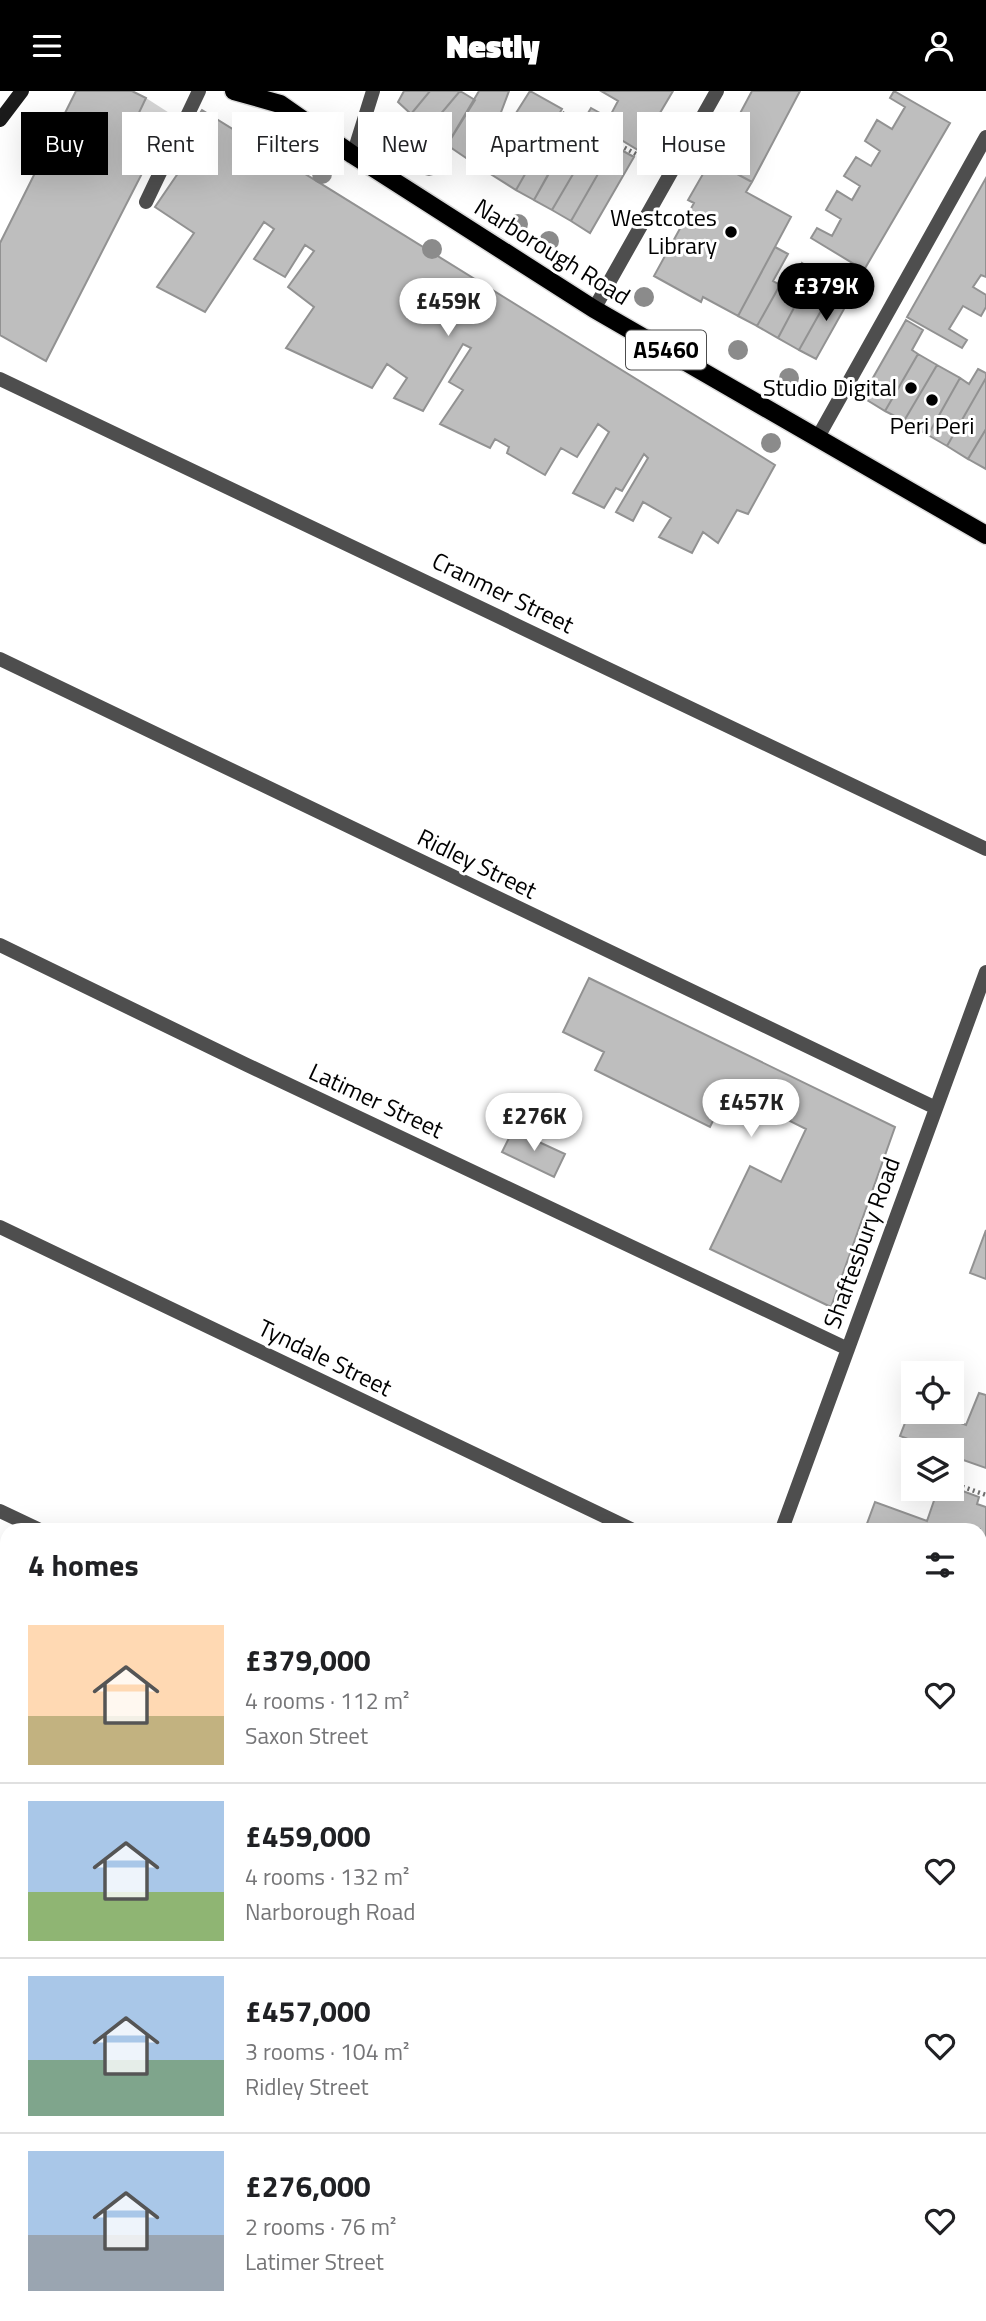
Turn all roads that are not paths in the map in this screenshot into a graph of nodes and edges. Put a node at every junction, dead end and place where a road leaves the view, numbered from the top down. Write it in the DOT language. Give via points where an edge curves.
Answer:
graph roads {
  1 [pos="22,91"];
  2 [pos="199,91"];
  3 [pos="234,91"];
  4 [pos="373,91"];
  5 [pos="716,91"];
  6 [pos="275,98"];
  7 [pos="0,120"];
  8 [pos="986,137"];
  9 [pos="353,155"];
  10 [pos="146,202"];
  11 [pos="594,309"];
  12 [pos="0,379"];
  13 [pos="818,437"];
  14 [pos="986,535"];
  15 [pos="0,659"];
  16 [pos="986,849"];
  17 [pos="0,945"];
  18 [pos="986,972"];
  19 [pos="936,1108"];
  20 [pos="0,1227"];
  21 [pos="848,1349"];
  22 [pos="0,1511"];
  23 [pos="25,1523"];
  24 [pos="618,1523"];
  25 [pos="784,1523"];
  1 -- 7 [label="street"];
  2 -- 10 [label="street"];
  3 -- 6 [label="main road, Narborough Road / A5460"];
  4 -- 9 [label="street"];
  5 -- 11 [label="street"];
  6 -- 9 [label="main road, Narborough Road / A5460"];
  8 -- 13 [label="street"];
  9 -- 11 [label="main road, Narborough Road / A5460"];
  11 -- 13 [label="main road, Narborough Road / A5460"];
  12 -- 16 [label="street, Cranmer Street"];
  13 -- 14 [label="main road, Narborough Road / A5460"];
  15 -- 19 [label="street, Ridley Street"];
  17 -- 21 [label="street, Latimer Street"];
  18 -- 19 [label="street, Shaftesbury Road"];
  19 -- 21 [label="street, Shaftesbury Road"];
  20 -- 24 [label="street, Tyndale Street"];
  21 -- 25 [label="street, Shaftesbury Road"];
  22 -- 23 [label="street"];
}
